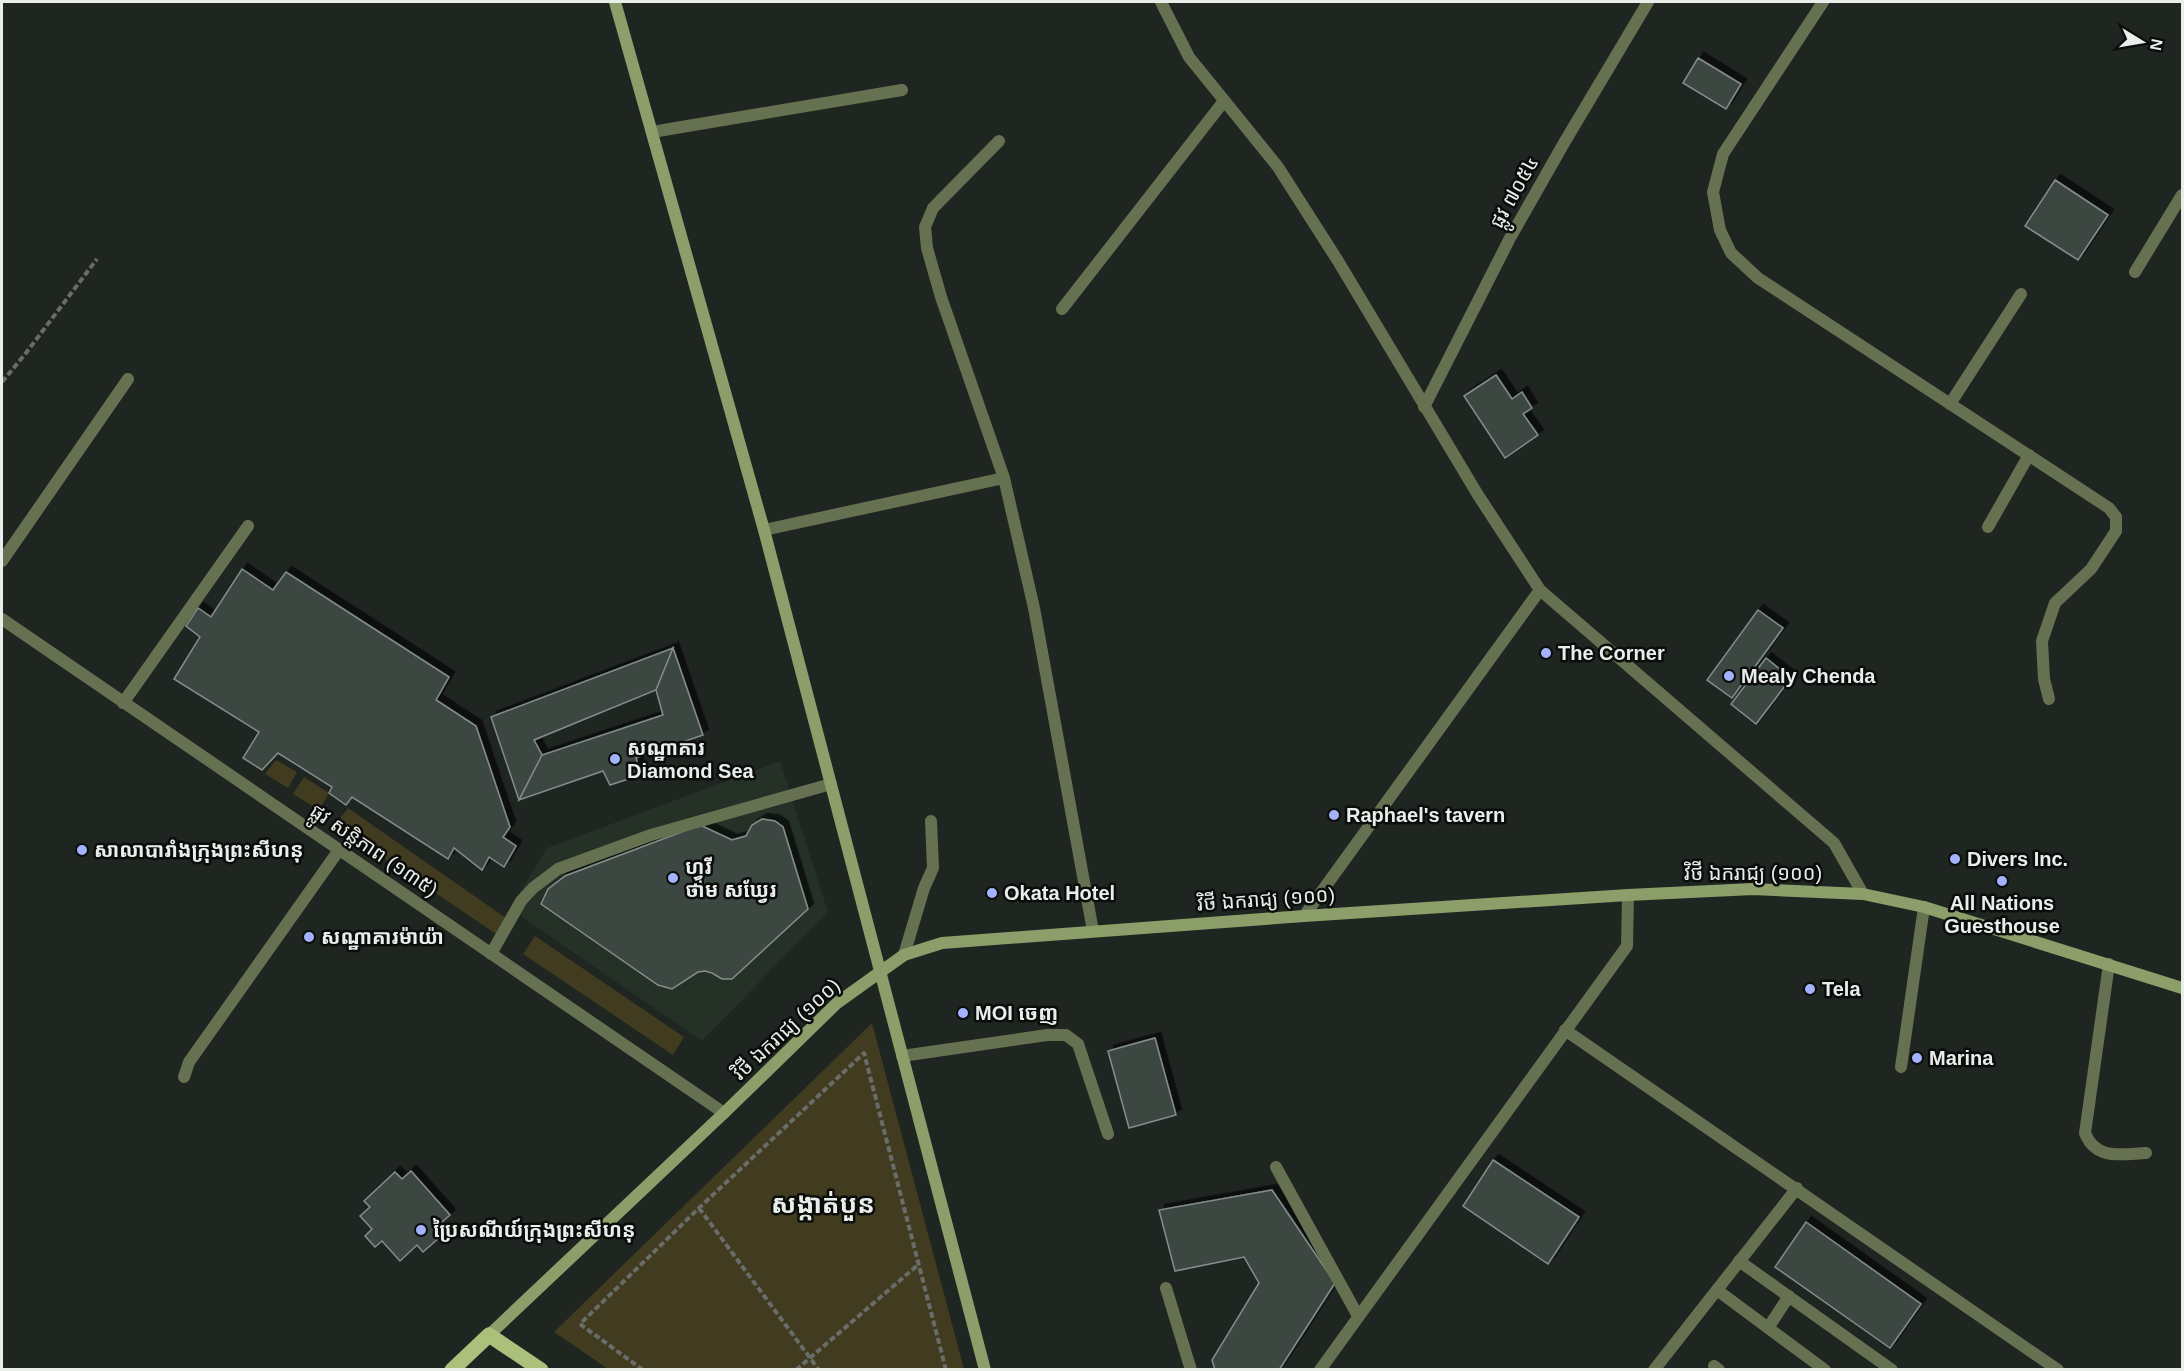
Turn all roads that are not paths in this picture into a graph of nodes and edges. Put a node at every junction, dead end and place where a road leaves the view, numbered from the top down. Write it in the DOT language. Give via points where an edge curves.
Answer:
graph roads {
  1 [pos="615,2"];
  2 [pos="1161,2"];
  3 [pos="1648,2"];
  4 [pos="1823,2"];
  5 [pos="902,90"];
  6 [pos="1224,101"];
  7 [pos="652,132"];
  8 [pos="999,141"];
  9 [pos="2182,195"];
  10 [pos="2135,272"];
  11 [pos="2021,294"];
  12 [pos="1062,309"];
  13 [pos="128,378"];
  14 [pos="1950,404"];
  15 [pos="1424,407"];
  16 [pos="2029,455"];
  17 [pos="1004,478"];
  18 [pos="248,526"];
  19 [pos="1988,527"];
  20 [pos="764,530"];
  21 [pos="2,561"];
  22 [pos="1540,590"];
  23 [pos="2,619"];
  24 [pos="2049,699"];
  25 [pos="123,703"];
  26 [pos="831,784"];
  27 [pos="931,821"];
  28 [pos="339,850"];
  29 [pos="1863,894"];
  30 [pos="1628,895"];
  31 [pos="1924,907"];
  32 [pos="1304,916"];
  33 [pos="1094,931"];
  34 [pos="491,954"];
  35 [pos="904,955"];
  36 [pos="2109,964"];
  37 [pos="881,972"];
  38 [pos="2182,988"];
  39 [pos="1565,1030"];
  40 [pos="902,1056"];
  41 [pos="1901,1067"];
  42 [pos="184,1077"];
  43 [pos="724,1113"];
  44 [pos="1108,1134"];
  45 [pos="2146,1153"];
  46 [pos="1276,1167"];
  47 [pos="1797,1188"];
  48 [pos="1739,1261"];
  49 [pos="1166,1288"];
  50 [pos="1717,1290"];
  51 [pos="1789,1296"];
  52 [pos="1358,1316"];
  53 [pos="1768,1328"];
  54 [pos="489,1335"];
  55 [pos="452,1370"];
  56 [pos="541,1370"];
  57 [pos="985,1370"];
  58 [pos="1191,1370"];
  59 [pos="1320,1370"];
  60 [pos="1654,1370"];
  61 [pos="1825,1370"];
  62 [pos="1892,1370"];
  63 [pos="2058,1370"];
  1 -- 7 [label="street"];
  2 -- 6 [label="street" via="1189,57"];
  3 -- 15 [label="street, ផ្លូវ ៧០៥៤" via="1510,238"];
  4 -- 14 [label="street" via="1723,154 1713,192 1720,230 1731,253 1758,278"];
  5 -- 7 [label="street"];
  6 -- 12 [label="street"];
  6 -- 15 [label="street" via="1278,167"];
  7 -- 20 [label="street"];
  8 -- 17 [label="street" via="933,208 925,227 941,297"];
  9 -- 10 [label="street"];
  11 -- 14 [label="street"];
  13 -- 21 [label="street"];
  14 -- 16 [label="street"];
  15 -- 22 [label="street"];
  16 -- 19 [label="street"];
  16 -- 24 [label="street" via="2109,507 2116,517 2116,531 2091,568 2055,603 2042,641"];
  17 -- 20 [label="street"];
  17 -- 33 [label="street" via="1034,608"];
  18 -- 25 [label="street"];
  20 -- 26 [label="street"];
  22 -- 29 [label="street" via="1834,843"];
  22 -- 32 [label="street"];
  23 -- 25 [label="street, ផ្លូវ សន្តិភាព (១៣៥)"];
  25 -- 28 [label="street, ផ្លូវ សន្តិភាព (១៣៥)"];
  26 -- 34 [label="street" via="651,835 558,869 521,901"];
  26 -- 37 [label="street"];
  27 -- 35 [label="street" via="933,868"];
  28 -- 34 [label="street, ផ្លូវ សន្តិភាព (១៣៥)"];
  28 -- 42 [label="street" via="189,1062"];
  29 -- 30 [label="street, វិថី ឯករាជ្យ (១០០)" via="1753,889"];
  29 -- 31 [label="street, វិថី ឯករាជ្យ (១០០)"];
  30 -- 32 [label="street, វិថី ឯករាជ្យ (១០០)"];
  30 -- 39 [label="street" via="1627,946"];
  31 -- 36 [label="street, វិថី ឯករាជ្យ (១០០)"];
  31 -- 41 [label="street"];
  32 -- 33 [label="street, វិថី ឯករាជ្យ (១០០)"];
  33 -- 35 [label="street, វិថី ឯករាជ្យ (១០០)" via="942,943"];
  34 -- 43 [label="street, ផ្លូវ សន្តិភាព (១៣៥)"];
  35 -- 37 [label="street, វិថី ឯករាជ្យ (១០០)"];
  36 -- 38 [label="street, វិថី ឯករាជ្យ (១០០)"];
  36 -- 45 [label="street" via="2085,1133 2089,1143 2110,1155"];
  37 -- 40 [label="street"];
  37 -- 43 [label="street, វិថី ឯករាជ្យ (១០០)" via="837,1003"];
  39 -- 47 [label="street"];
  39 -- 52 [label="street"];
  40 -- 44 [label="street" via="1066,1035 1078,1044"];
  40 -- 57 [label="street"];
  43 -- 54 [label="street, វិថី ឯករាជ្យ (១០០)"];
  46 -- 52 [label="street"];
  47 -- 48 [label="street"];
  47 -- 63 [label="street"];
  48 -- 50 [label="street"];
  48 -- 51 [label="street"];
  49 -- 58 [label="street"];
  50 -- 53 [label="street"];
  50 -- 60 [label="street"];
  51 -- 53 [label="street"];
  51 -- 62 [label="street"];
  52 -- 59 [label="street"];
  53 -- 61 [label="street"];
  54 -- 55 [label="main road"];
  54 -- 56 [label="main road"];
}
